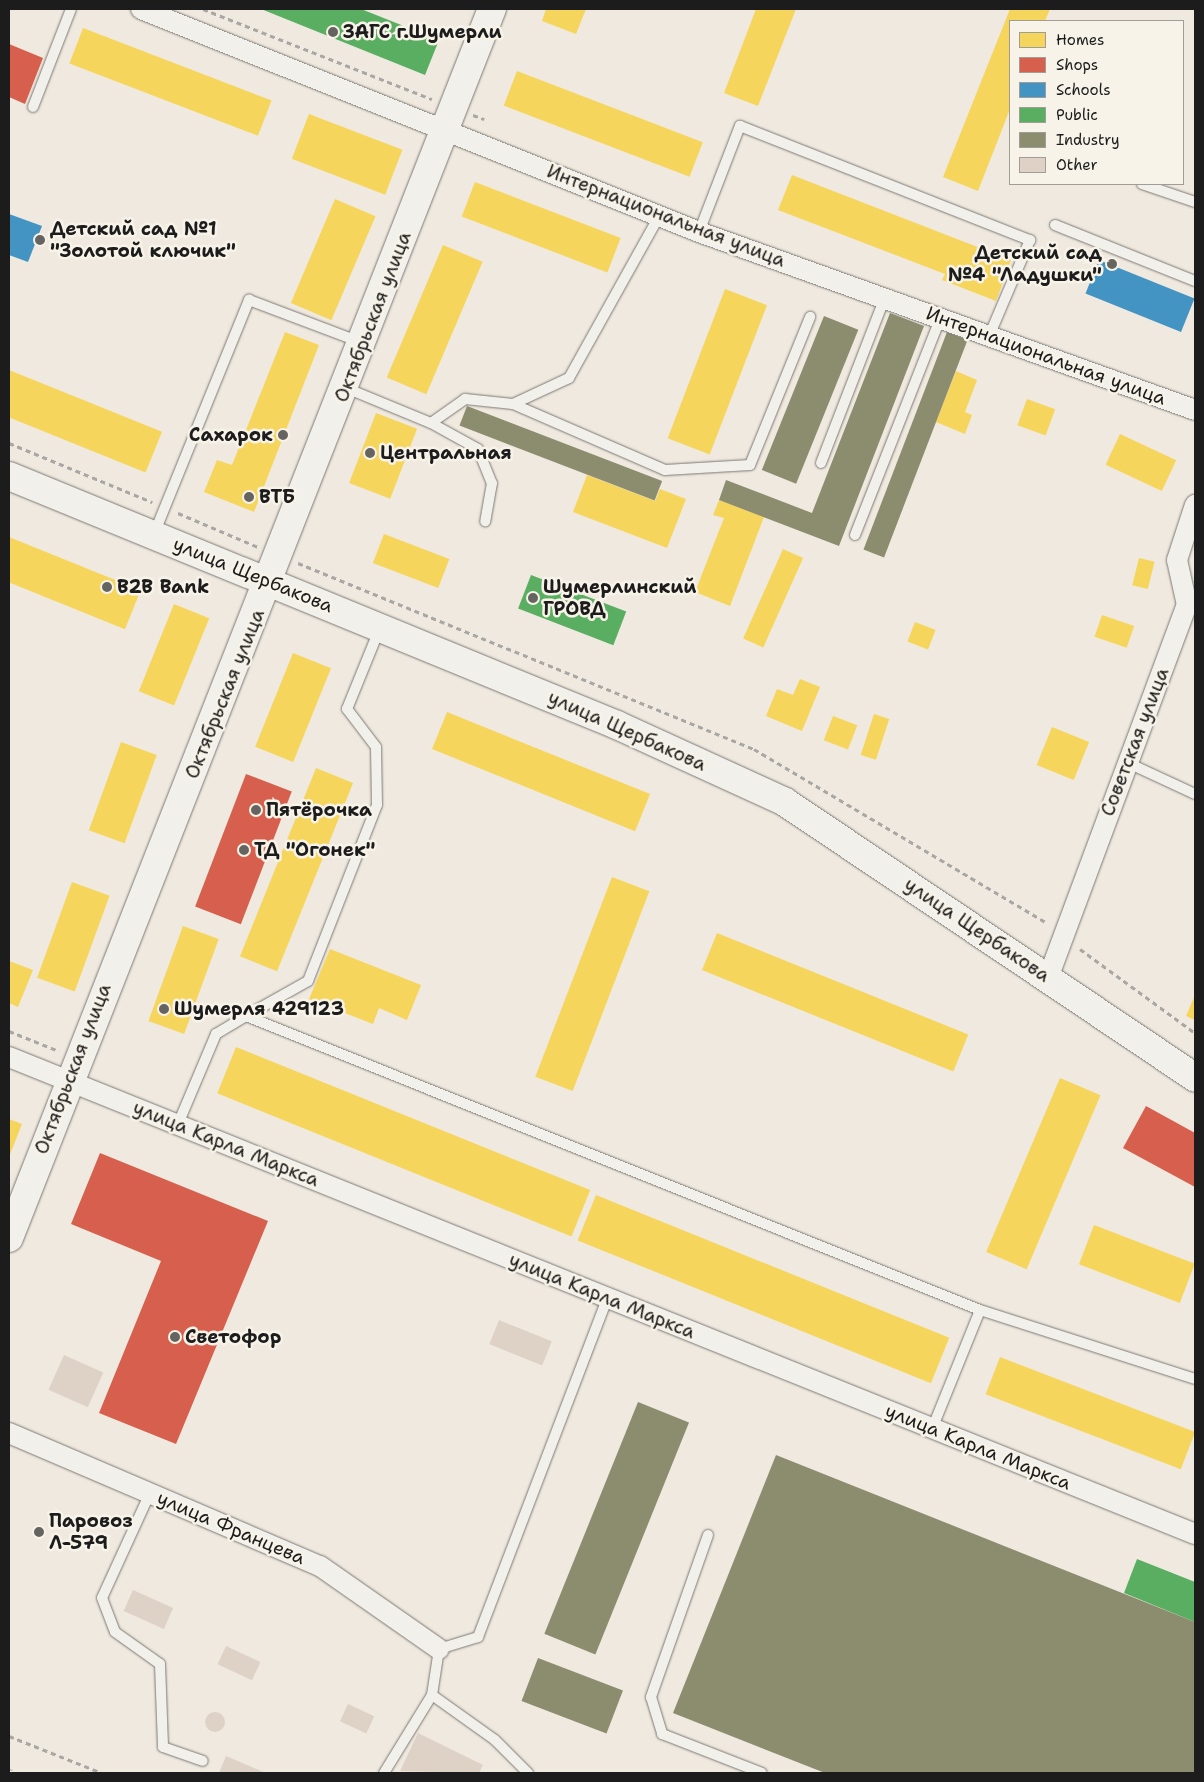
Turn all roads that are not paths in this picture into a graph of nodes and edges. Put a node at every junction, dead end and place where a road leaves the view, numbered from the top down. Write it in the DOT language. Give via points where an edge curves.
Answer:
graph roads {
  1 [pos="71,9"];
  2 [pos="141,9"];
  3 [pos="492,9"];
  4 [pos="33,107"];
  5 [pos="441,110"];
  6 [pos="1145,185"];
  7 [pos="1195,202"];
  8 [pos="659,216"];
  9 [pos="1055,225"];
  10 [pos="699,232"];
  11 [pos="1195,281"];
  12 [pos="885,297"];
  13 [pos="810,317"];
  14 [pos="941,317"];
  15 [pos="990,334"];
  16 [pos="363,344"];
  17 [pos="346,388"];
  18 [pos="513,404"];
  19 [pos="1195,410"];
  20 [pos="431,423"];
  21 [pos="821,463"];
  22 [pos="9,476"];
  23 [pos="1195,505"];
  24 [pos="485,521"];
  25 [pos="855,535"];
  26 [pos="154,536"];
  27 [pos="271,582"];
  28 [pos="380,627"];
  29 [pos="1126,762"];
  30 [pos="1195,794"];
  31 [pos="1048,978"];
  32 [pos="246,1016"];
  33 [pos="9,1057"];
  34 [pos="1195,1078"];
  35 [pos="68,1080"];
  36 [pos="178,1124"];
  37 [pos="9,1238"];
  38 [pos="607,1299"];
  39 [pos="980,1310"];
  40 [pos="1195,1378"];
  41 [pos="932,1429"];
  42 [pos="9,1433"];
  43 [pos="150,1493"];
  44 [pos="1195,1534"];
  45 [pos="708,1535"];
  46 [pos="439,1649"];
  47 [pos="432,1694"];
  48 [pos="204,1761"];
  49 [pos="384,1773"];
  50 [pos="528,1773"];
  51 [pos="762,1773"];
  1 -- 4 [label="lane"];
  2 -- 5 [label="street, Интернациональная улица"];
  3 -- 5 [label="main road, Октябрьская улица"];
  5 -- 8 [label="street, Интернациональная улица"];
  5 -- 16 [label="main road, Октябрьская улица"];
  6 -- 7 [label="lane"];
  8 -- 10 [label="street, Интернациональная улица"];
  8 -- 18 [label="lane" via="569,378"];
  9 -- 11 [label="lane"];
  10 -- 12 [label="street, Интернациональная улица"];
  10 -- 15 [label="lane" via="740,126 1030,240"];
  12 -- 14 [label="street, Интернациональная улица"];
  12 -- 21 [label="lane"];
  13 -- 18 [label="lane" via="750,465 664,470"];
  14 -- 15 [label="street, Интернациональная улица"];
  14 -- 25 [label="lane"];
  15 -- 19 [label="street, Интернациональная улица"];
  16 -- 17 [label="main road, Октябрьская улица"];
  16 -- 26 [label="lane" via="249,300"];
  17 -- 20 [label="lane"];
  17 -- 27 [label="main road, Октябрьская улица"];
  18 -- 20 [label="lane" via="465,399"];
  20 -- 24 [label="lane" via="478,450 492,484"];
  22 -- 26 [label="main road, улица Щербакова"];
  23 -- 29 [label="street, Советская улица" via="1176,560 1187,605"];
  26 -- 27 [label="main road, улица Щербакова"];
  27 -- 28 [label="main road, улица Щербакова"];
  27 -- 35 [label="main road, Октябрьская улица"];
  28 -- 31 [label="main road, улица Щербакова" via="617,725 785,802"];
  28 -- 32 [label="lane" via="347,710 376,747 377,805 308,981"];
  29 -- 30 [label="lane"];
  29 -- 31 [label="street, Советская улица"];
  31 -- 34 [label="main road, улица Щербакова"];
  32 -- 36 [label="lane" via="216,1034"];
  32 -- 39 [label="lane"];
  33 -- 35 [label="street, улица Карла Маркса"];
  35 -- 36 [label="street, улица Карла Маркса"];
  35 -- 37 [label="main road, Октябрьская улица"];
  36 -- 38 [label="street, улица Карла Маркса"];
  38 -- 41 [label="street, улица Карла Маркса"];
  38 -- 46 [label="lane" via="478,1637"];
  39 -- 40 [label="lane"];
  39 -- 41 [label="lane"];
  41 -- 44 [label="street, улица Карла Маркса"];
  42 -- 43 [label="street, улица Францева"];
  43 -- 46 [label="street, улица Францева" via="320,1566"];
  43 -- 48 [label="lane" via="102,1598 115,1632 160,1664 163,1747"];
  45 -- 51 [label="lane" via="651,1697 662,1734"];
  46 -- 47 [label="lane"];
  47 -- 49 [label="lane"];
  47 -- 50 [label="lane" via="495,1740"];
}
